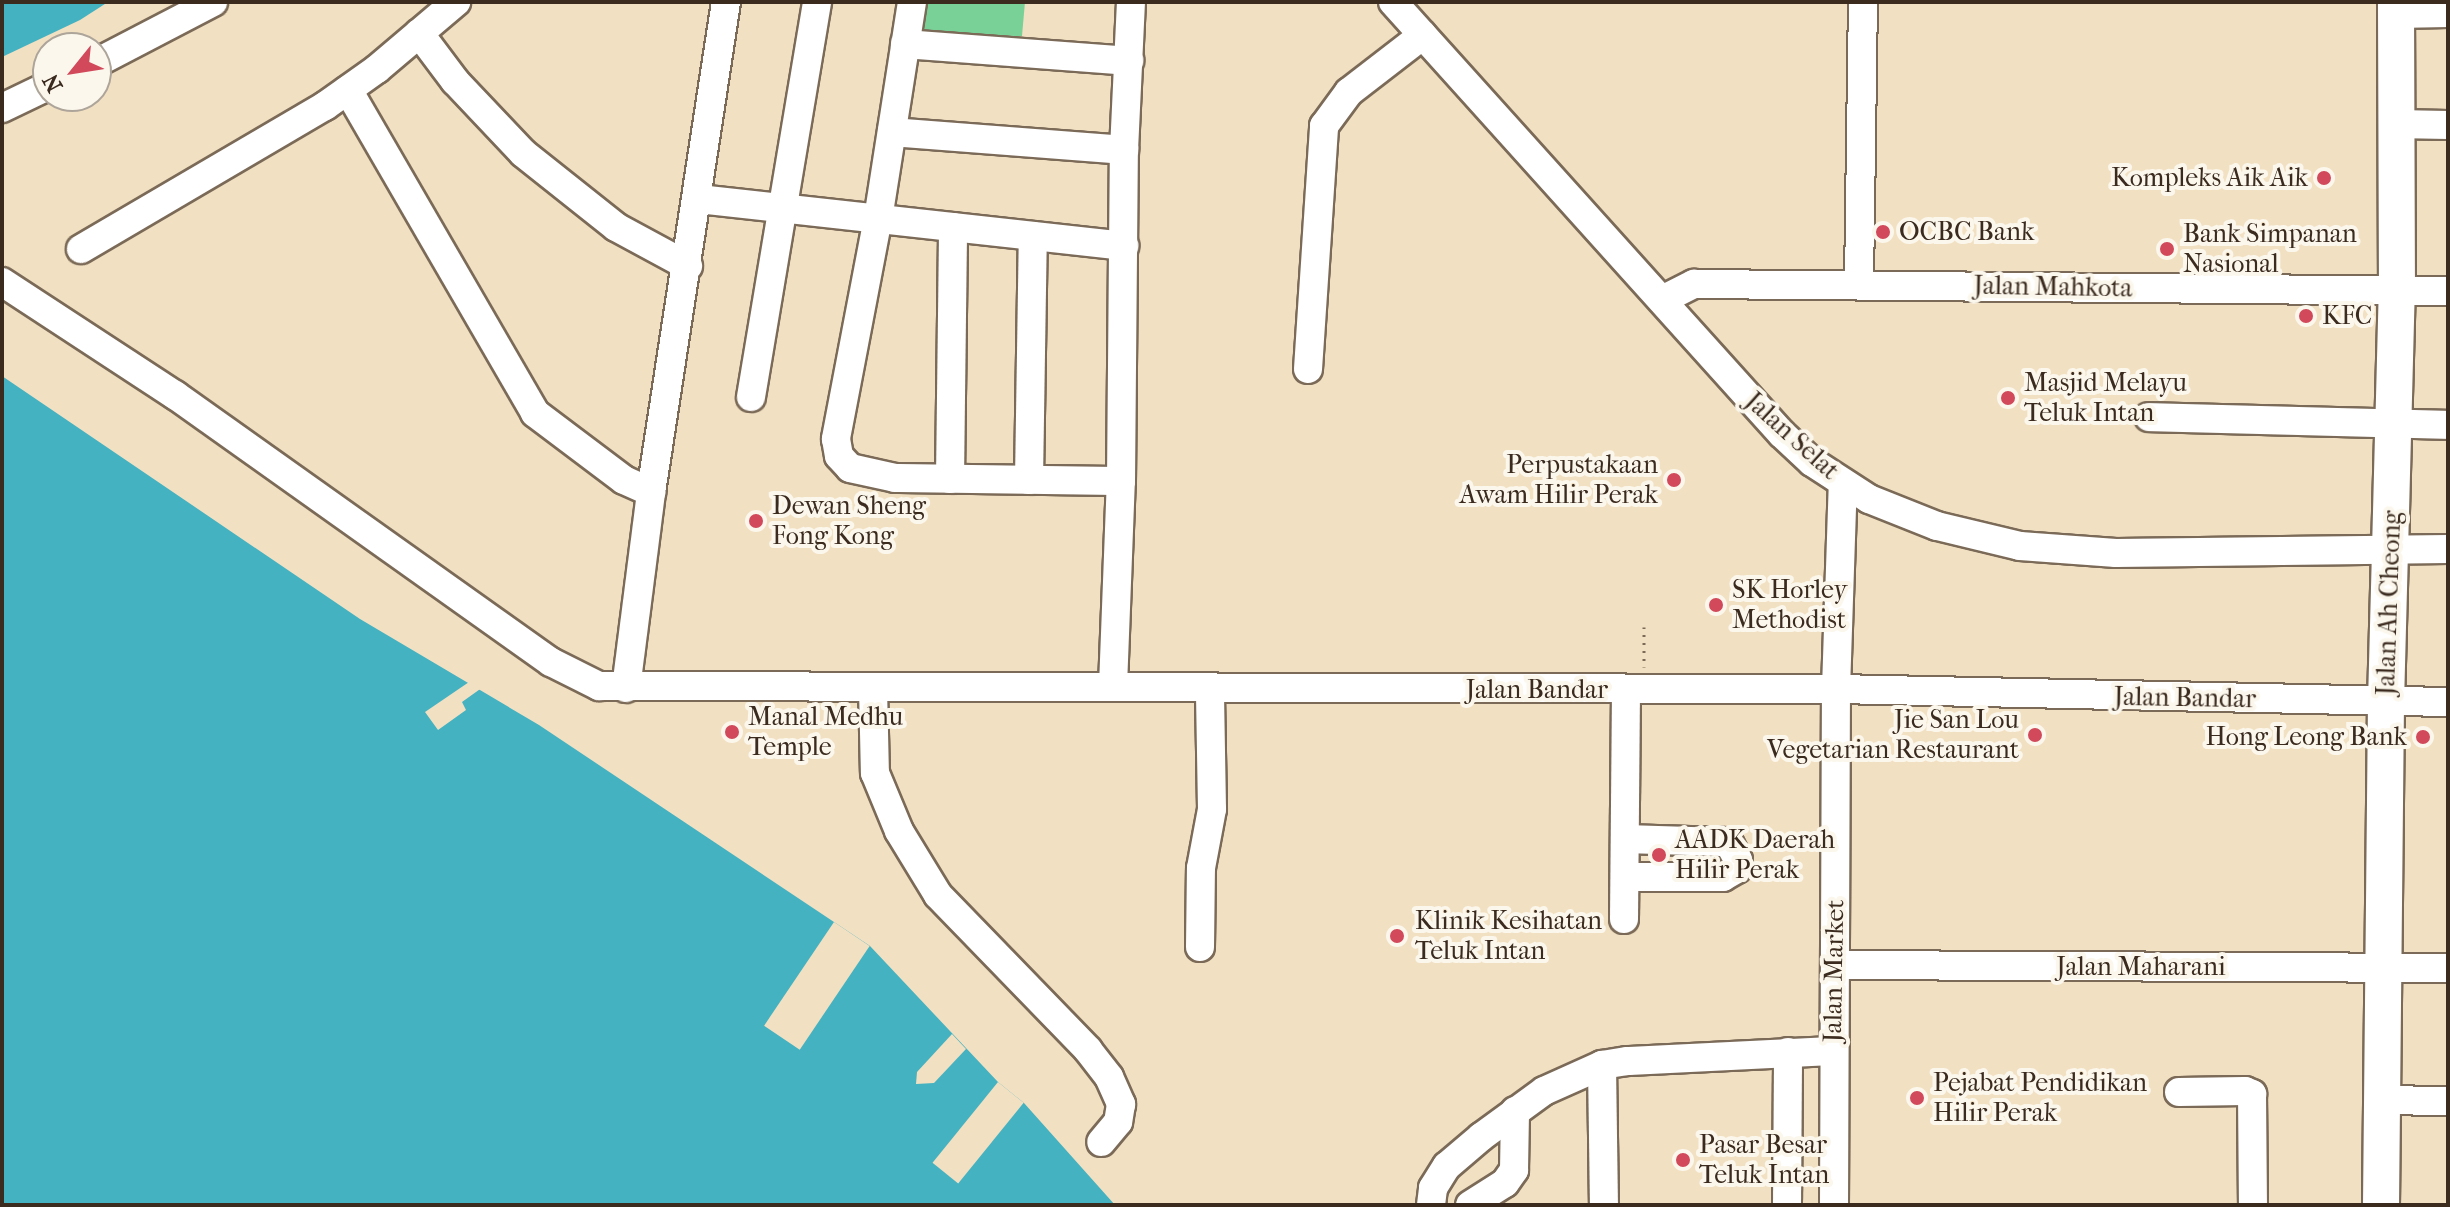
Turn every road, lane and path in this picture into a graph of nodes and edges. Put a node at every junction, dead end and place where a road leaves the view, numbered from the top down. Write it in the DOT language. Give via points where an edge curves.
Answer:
graph roads {
  1 [pos="213,2"];
  2 [pos="456,2"];
  3 [pos="726,2"];
  4 [pos="817,2"];
  5 [pos="912,2"];
  6 [pos="1131,2"];
  7 [pos="1393,2"];
  8 [pos="1863,2"];
  9 [pos="2396,8"];
  10 [pos="2448,13"];
  11 [pos="419,33"];
  12 [pos="1423,35"];
  13 [pos="905,44"];
  14 [pos="112,55"];
  15 [pos="1129,61"];
  16 [pos="348,90"];
  17 [pos="32,94"];
  18 [pos="2,108"];
  19 [pos="2396,124"];
  20 [pos="2448,125"];
  21 [pos="892,132"];
  22 [pos="1124,150"];
  23 [pos="699,199"];
  24 [pos="784,208"];
  25 [pos="878,218"];
  26 [pos="953,227"];
  27 [pos="1033,236"];
  28 [pos="1124,246"];
  29 [pos="81,249"];
  30 [pos="688,266"];
  31 [pos="2,282"];
  32 [pos="1859,284"];
  33 [pos="2448,291"];
  34 [pos="2397,292"];
  35 [pos="1662,300"];
  36 [pos="1308,369"];
  37 [pos="751,397"];
  38 [pos="2149,417"];
  39 [pos="2394,425"];
  40 [pos="2448,425"];
  41 [pos="950,479"];
  42 [pos="1029,480"];
  43 [pos="1121,481"];
  44 [pos="1843,483"];
  45 [pos="651,492"];
  46 [pos="2392,548"];
  47 [pos="2448,549"];
  48 [pos="1644,627"];
  49 [pos="1113,686"];
  50 [pos="626,688"];
  51 [pos="873,688"];
  52 [pos="1210,689"];
  53 [pos="1836,689"];
  54 [pos="1635,691"];
  55 [pos="2448,702"];
  56 [pos="2386,703"];
  57 [pos="1625,839"];
  58 [pos="1625,877"];
  59 [pos="1624,919"];
  60 [pos="1200,947"];
  61 [pos="1835,965"];
  62 [pos="2382,968"];
  63 [pos="2448,968"];
  64 [pos="1833,1051"];
  65 [pos="1788,1052"];
  66 [pos="1602,1065"];
  67 [pos="2179,1092"];
  68 [pos="2381,1100"];
  69 [pos="2448,1101"];
  70 [pos="1515,1111"];
  71 [pos="1101,1142"];
  72 [pos="1604,1203"];
  73 [pos="1431,1205"];
  74 [pos="1470,1205"];
  75 [pos="1787,1205"];
  76 [pos="1834,1205"];
  77 [pos="2253,1205"];
  78 [pos="2381,1205"];
  1 -- 14 [label="street"];
  2 -- 11 [label="street"];
  3 -- 23 [label="street"];
  4 -- 24 [label="street"];
  5 -- 13 [label="street"];
  6 -- 15 [label="street"];
  7 -- 12 [label="street, Jalan Selat"];
  8 -- 32 [label="street"];
  9 -- 10 [label="street"];
  9 -- 19 [label="main road, Jalan Ah Cheong"];
  11 -- 16 [label="street"];
  11 -- 30 [label="street" via="523,153 616,227"];
  12 -- 35 [label="street, Jalan Selat"];
  12 -- 36 [label="street" via="1349,92 1324,126"];
  13 -- 15 [label="street"];
  13 -- 21 [label="street"];
  15 -- 22 [label="street"];
  16 -- 29 [label="street" via="288,131"];
  16 -- 45 [label="street" via="535,413 624,480"];
  17 -- 18 [label="street"];
  19 -- 20 [label="street"];
  19 -- 34 [label="main road, Jalan Ah Cheong"];
  21 -- 22 [label="street"];
  21 -- 25 [label="street"];
  22 -- 28 [label="street"];
  23 -- 24 [label="street"];
  23 -- 30 [label="street"];
  24 -- 25 [label="street"];
  24 -- 37 [label="street"];
  25 -- 26 [label="street"];
  25 -- 41 [label="street" via="836,439 839,456 850,468 870,474"];
  26 -- 27 [label="street"];
  26 -- 41 [label="street"];
  27 -- 28 [label="street"];
  27 -- 42 [label="street"];
  28 -- 43 [label="street"];
  30 -- 45 [label="street"];
  31 -- 50 [label="street, Jalan Bandar" via="175,395 551,662 599,686"];
  32 -- 34 [label="street, Jalan Mahkota"];
  32 -- 35 [label="street, Jalan Mahkota" via="1694,284"];
  33 -- 34 [label="street, Jalan Mahkota"];
  34 -- 39 [label="main road, Jalan Ah Cheong"];
  35 -- 44 [label="street, Jalan Selat" via="1782,434"];
  38 -- 39 [label="street"];
  39 -- 40 [label="street"];
  39 -- 46 [label="main road, Jalan Ah Cheong"];
  41 -- 42 [label="street"];
  42 -- 43 [label="street"];
  43 -- 49 [label="street"];
  44 -- 46 [label="street, Jalan Selat" via="1915,518 2020,546 2116,553"];
  44 -- 53 [label="street, Jalan Market"];
  45 -- 50 [label="street"];
  46 -- 47 [label="street, Jalan Selat"];
  46 -- 56 [label="main road, Jalan Ah Cheong"];
  48 -- 54 [label="path"];
  49 -- 51 [label="street, Jalan Bandar"];
  49 -- 52 [label="street, Jalan Bandar"];
  50 -- 51 [label="street, Jalan Bandar"];
  51 -- 71 [label="street" via="875,773 899,831 938,895 1109,1077 1121,1104 1118,1122"];
  52 -- 54 [label="street, Jalan Bandar"];
  52 -- 60 [label="street" via="1212,809 1201,868"];
  53 -- 54 [label="street, Jalan Bandar"];
  53 -- 56 [label="street, Jalan Bandar"];
  53 -- 61 [label="street, Jalan Market"];
  54 -- 57 [label="street"];
  55 -- 56 [label="street, Jalan Bandar"];
  56 -- 62 [label="main road, Jalan Ah Cheong"];
  57 -- 58 [label="street"];
  57 -- 58 [label="street" via="1723,842 1738,860 1737,869 1723,877"];
  58 -- 59 [label="street"];
  61 -- 62 [label="street, Jalan Maharani"];
  61 -- 64 [label="street, Jalan Market"];
  62 -- 63 [label="street, Jalan Maharani"];
  62 -- 68 [label="main road, Jalan Ah Cheong"];
  64 -- 65 [label="street"];
  64 -- 76 [label="street, Jalan Market"];
  65 -- 66 [label="street"];
  65 -- 75 [label="street"];
  66 -- 70 [label="street" via="1544,1091"];
  66 -- 72 [label="street"];
  67 -- 77 [label="street" via="2252,1094"];
  68 -- 69 [label="street"];
  68 -- 78 [label="main road, Jalan Ah Cheong"];
  70 -- 73 [label="street" via="1447,1166 1433,1188"];
  70 -- 74 [label="street" via="1514,1170 1505,1183"];
}
